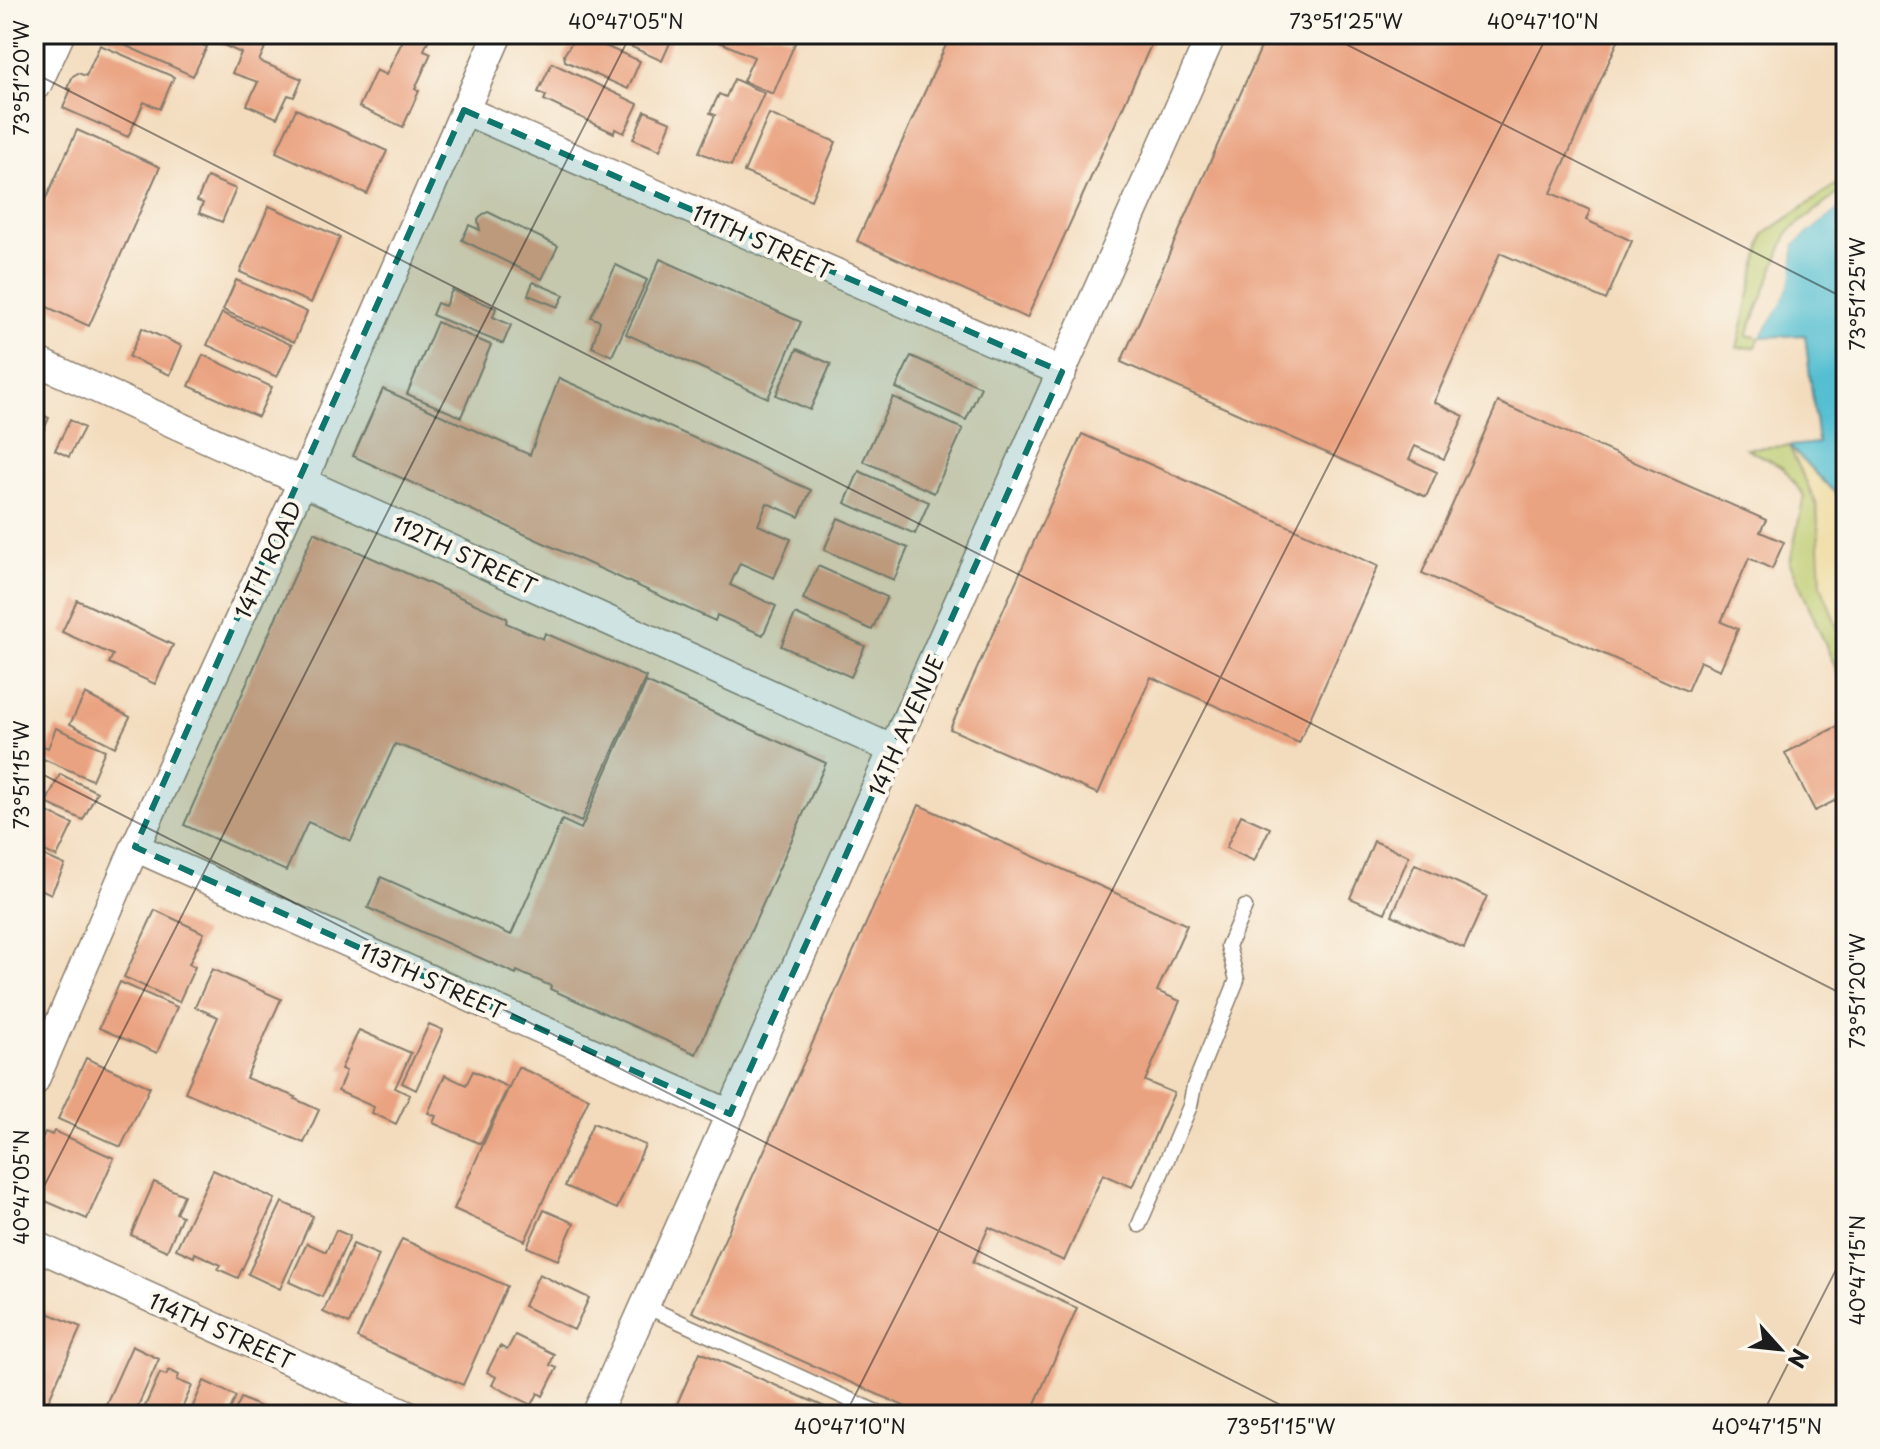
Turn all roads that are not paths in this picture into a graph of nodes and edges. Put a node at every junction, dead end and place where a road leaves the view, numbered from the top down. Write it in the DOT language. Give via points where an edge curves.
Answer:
graph roads {
  1 [pos="56,34"];
  2 [pos="498,34"];
  3 [pos="1212,34"];
  4 [pos="34,82"];
  5 [pos="464,110"];
  6 [pos="34,360"];
  7 [pos="1062,372"];
  8 [pos="303,480"];
  9 [pos="894,750"];
  10 [pos="135,847"];
  11 [pos="1245,907"];
  12 [pos="34,1082"];
  13 [pos="730,1114"];
  14 [pos="1139,1225"];
  15 [pos="34,1245"];
  16 [pos="645,1306"];
  17 [pos="409,1415"];
  18 [pos="596,1415"];
  19 [pos="883,1415"];
  1 -- 4 [label="street"];
  2 -- 5 [label="street, 14TH ROAD"];
  3 -- 7 [label="street, 14TH AVENUE"];
  5 -- 7 [label="street, 111TH STREET"];
  5 -- 8 [label="street, 14TH ROAD"];
  6 -- 8 [label="street, 112TH STREET"];
  7 -- 9 [label="street, 14TH AVENUE"];
  8 -- 9 [label="street, 112TH STREET"];
  8 -- 10 [label="street, 14TH ROAD"];
  9 -- 13 [label="street, 14TH AVENUE"];
  10 -- 12 [label="street, 14TH ROAD"];
  10 -- 13 [label="street, 113TH STREET"];
  11 -- 14 [label="lane" via="1228,946 1237,980"];
  13 -- 16 [label="street, 14TH AVENUE"];
  15 -- 17 [label="street, 114TH STREET"];
  16 -- 18 [label="street, 14TH AVENUE"];
  16 -- 19 [label="lane"];
}
